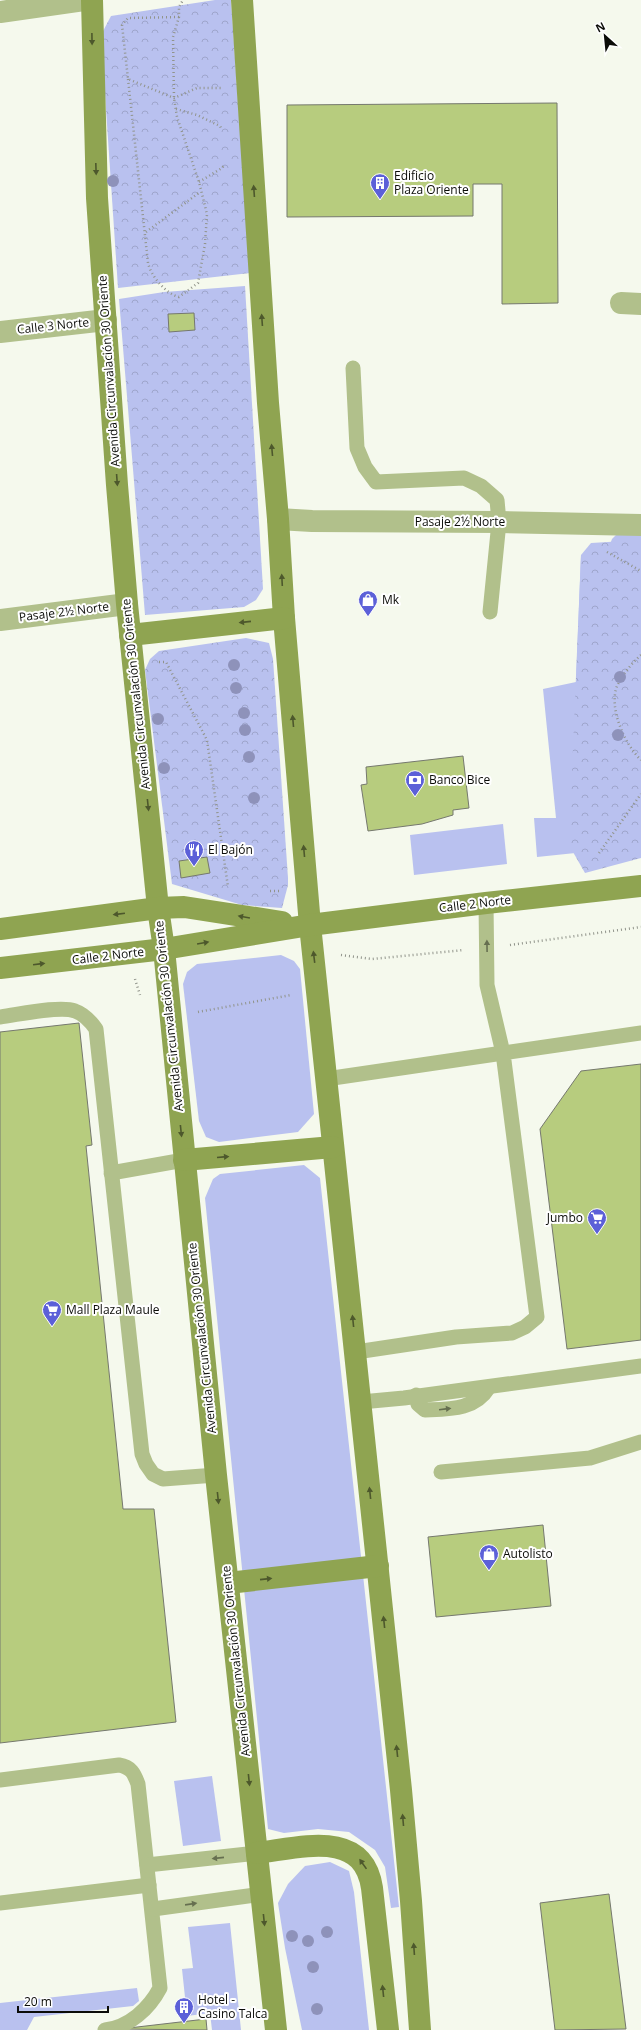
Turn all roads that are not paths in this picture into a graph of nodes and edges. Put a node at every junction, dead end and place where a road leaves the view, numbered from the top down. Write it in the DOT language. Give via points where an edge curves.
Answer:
graph roads {
  1 [pos="84,0"];
  2 [pos="92,0"];
  3 [pos="242,0"];
  4 [pos="0,12"];
  5 [pos="106,320"];
  6 [pos="0,332"];
  7 [pos="353,368"];
  8 [pos="278,519"];
  9 [pos="499,522"];
  10 [pos="641,525"];
  11 [pos="127,604"];
  12 [pos="490,612"];
  13 [pos="284,618"];
  14 [pos="0,620"];
  15 [pos="130,635"];
  16 [pos="641,886"];
  17 [pos="486,902"];
  18 [pos="158,908"];
  19 [pos="310,925"];
  20 [pos="0,929"];
  21 [pos="164,949"];
  22 [pos="0,968"];
  23 [pos="0,1017"];
  24 [pos="641,1034"];
  25 [pos="503,1053"];
  26 [pos="326,1079"];
  27 [pos="334,1147"];
  28 [pos="184,1160"];
  29 [pos="111,1173"];
  30 [pos="356,1352"];
  31 [pos="641,1366"];
  32 [pos="361,1402"];
  33 [pos="641,1442"];
  34 [pos="441,1472"];
  35 [pos="216,1475"];
  36 [pos="378,1566"];
  37 [pos="228,1583"];
  38 [pos="0,1780"];
  39 [pos="257,1853"];
  40 [pos="147,1865"];
  41 [pos="149,1885"];
  42 [pos="262,1894"];
  43 [pos="0,1903"];
  44 [pos="153,1909"];
  45 [pos="105,2030"];
  46 [pos="276,2030"];
  47 [pos="388,2030"];
  48 [pos="420,2030"];
  1 -- 4 [label="street"];
  2 -- 5 [label="main road, Avenida Circunvalación 30 Oriente, one-way" via="97,198"];
  8 -- 3 [label="main road, one-way" via="268,404"];
  5 -- 6 [label="street, Calle 3 Norte"];
  5 -- 11 [label="main road, Avenida Circunvalación 30 Oriente, one-way"];
  7 -- 9 [label="lane" via="357,448 365,467 376,482 464,478 481,486 497,500"];
  8 -- 9 [label="street, Pasaje 2½ Norte"];
  13 -- 8 [label="main road, one-way"];
  9 -- 10 [label="street, Pasaje 2½ Norte"];
  9 -- 12 [label="lane"];
  11 -- 14 [label="street, Pasaje 2½ Norte"];
  11 -- 15 [label="main road, Avenida Circunvalación 30 Oriente"];
  13 -- 15 [label="main road, one-way"];
  19 -- 13 [label="main road, one-way"];
  15 -- 18 [label="main road, Avenida Circunvalación 30 Oriente, one-way"];
  16 -- 17 [label="main road, Calle 2 Norte"];
  17 -- 19 [label="main road, Calle 2 Norte"];
  25 -- 17 [label="lane, one-way" via="488,985"];
  19 -- 18 [label="main road, Calle 2 Norte, one-way" via="184,907"];
  18 -- 20 [label="main road, Calle 2 Norte, one-way"];
  18 -- 21 [label="main road, Avenida Circunvalación 30 Oriente"];
  21 -- 19 [label="main road, Calle 2 Norte, one-way"];
  26 -- 19 [label="main road, one-way"];
  22 -- 21 [label="main road, Calle 2 Norte, one-way"];
  21 -- 28 [label="main road, Avenida Circunvalación 30 Oriente, one-way"];
  23 -- 29 [label="lane" via="62,1009 76,1011 88,1019 96,1029"];
  24 -- 25 [label="lane"];
  25 -- 26 [label="lane"];
  25 -- 30 [label="lane" via="537,1317 512,1333 456,1337"];
  26 -- 27 [label="main road"];
  28 -- 27 [label="main road, one-way"];
  30 -- 27 [label="main road, one-way"];
  28 -- 29 [label="lane"];
  28 -- 35 [label="main road, Avenida Circunvalación 30 Oriente"];
  29 -- 35 [label="lane" via="142,1454 153,1474 162,1479"];
  30 -- 32 [label="main road"];
  31 -- 32 [label="lane" via="489,1387 483,1396 472,1404 445,1409 425,1410 418,1404 416,1395"];
  36 -- 32 [label="main road, one-way"];
  33 -- 34 [label="lane" via="590,1458"];
  35 -- 37 [label="main road, Avenida Circunvalación 30 Oriente, one-way"];
  37 -- 36 [label="main road, one-way"];
  48 -- 36 [label="main road, one-way" via="410,1894"];
  37 -- 39 [label="main road, Avenida Circunvalación 30 Oriente, one-way"];
  38 -- 40 [label="lane" via="126,1766 134,1773 138,1784"];
  39 -- 40 [label="lane, one-way"];
  39 -- 42 [label="main road, Avenida Circunvalación 30 Oriente"];
  47 -- 39 [label="main road, one-way" via="372,1888 365,1866 349,1850 339,1847 305,1847"];
  40 -- 41 [label="lane"];
  41 -- 43 [label="lane"];
  41 -- 44 [label="lane"];
  44 -- 42 [label="lane, one-way"];
  42 -- 46 [label="main road, Avenida Circunvalación 30 Oriente, one-way"];
  44 -- 45 [label="lane" via="160,1988 154,2000 131,2021 118,2028"];
}
